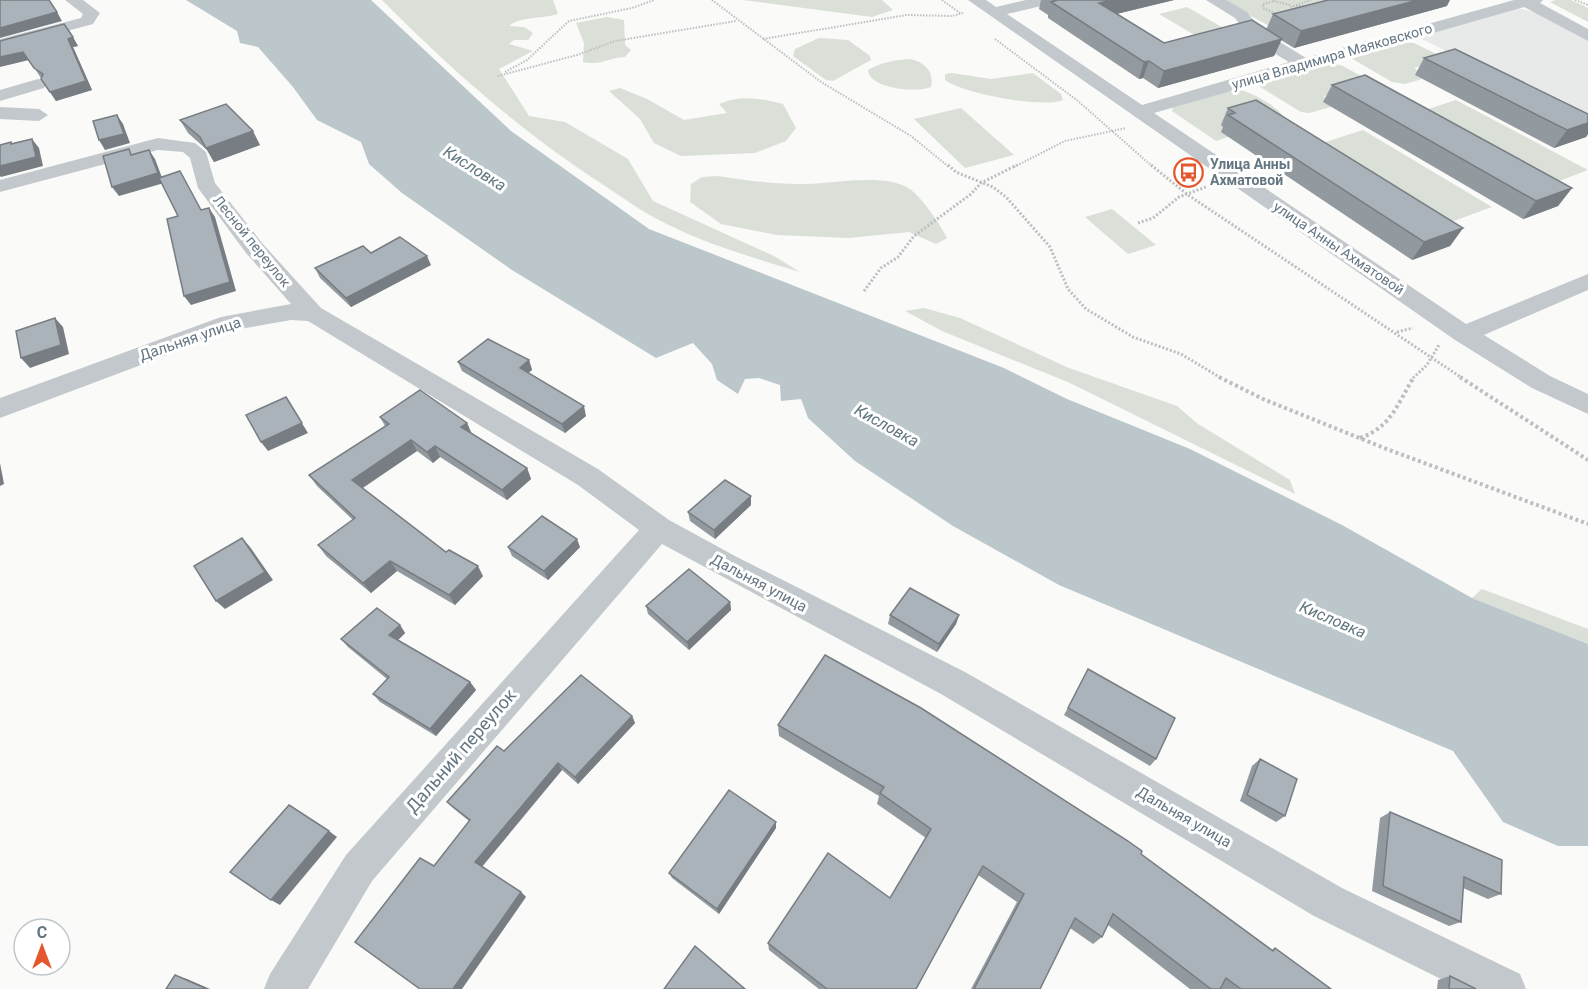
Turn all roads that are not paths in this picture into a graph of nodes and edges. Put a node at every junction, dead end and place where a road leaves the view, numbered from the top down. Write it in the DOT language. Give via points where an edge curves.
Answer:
graph roads {
  1 [pos="73,0"];
  2 [pos="1048,0"];
  3 [pos="1214,0"];
  4 [pos="1528,1"];
  5 [pos="978,11"];
  6 [pos="1588,36"];
  7 [pos="0,44"];
  8 [pos="1304,64"];
  9 [pos="38,84"];
  10 [pos="0,96"];
  11 [pos="0,113"];
  12 [pos="39,115"];
  13 [pos="1145,115"];
  14 [pos="0,186"];
  15 [pos="1588,281"];
  16 [pos="313,314"];
  17 [pos="1457,329"];
  18 [pos="1588,405"];
  19 [pos="0,408"];
  20 [pos="658,528"];
  21 [pos="285,989"];
  22 [pos="1505,989"];
  1 -- 7 [label="street" via="92,13 87,21"];
  2 -- 5 [label="street"];
  3 -- 8 [label="street" via="1241,15 1256,35"];
  4 -- 6 [label="street"];
  4 -- 8 [label="street, улица Владимира Маяковского"];
  5 -- 13 [label="street, улица Анны Ахматовой"];
  8 -- 13 [label="street, улица Владимира Маяковского"];
  9 -- 10 [label="street"];
  11 -- 12 [label="street"];
  13 -- 17 [label="street, улица Анны Ахматовой"];
  14 -- 16 [label="street, Лесной переулок" via="158,144 188,147 200,156 205,184 254,248"];
  15 -- 17 [label="street"];
  16 -- 19 [label="street, Дальняя улица" via="291,312 230,323"];
  16 -- 20 [label="street, Дальняя улица" via="588,477"];
  17 -- 18 [label="street, улица Анны Ахматовой" via="1541,382"];
  20 -- 21 [label="street, Дальний переулок" via="359,868"];
  20 -- 22 [label="street, Дальняя улица" via="953,682 1328,902"];
}
